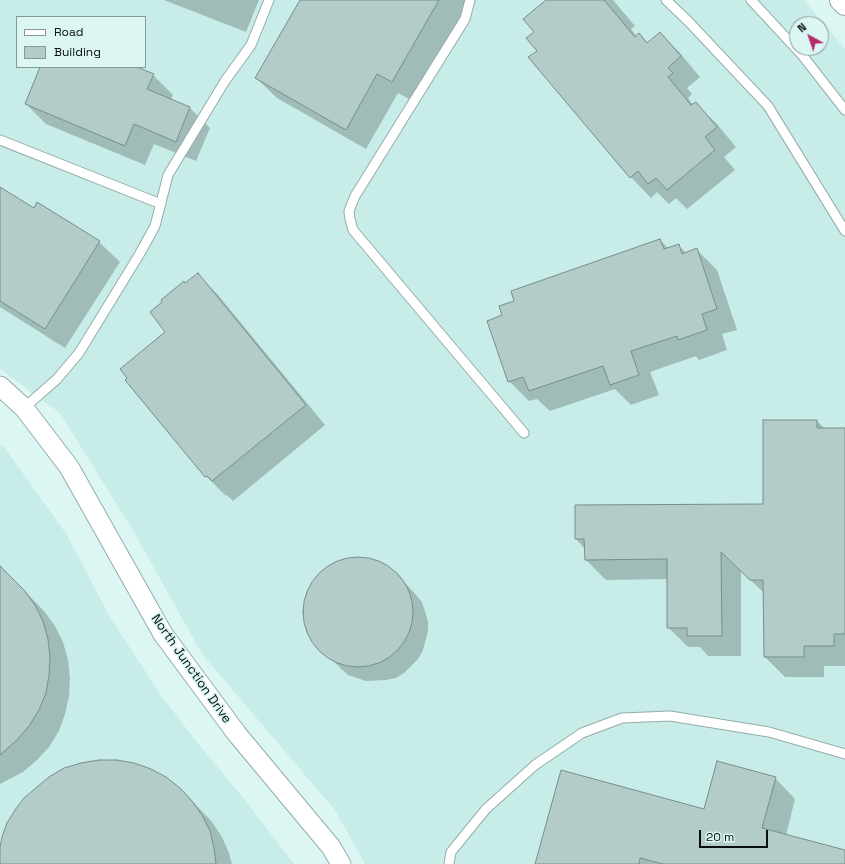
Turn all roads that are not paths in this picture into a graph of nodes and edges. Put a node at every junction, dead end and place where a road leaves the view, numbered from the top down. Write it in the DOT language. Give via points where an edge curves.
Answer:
graph roads {
  1 [pos="269,0"];
  2 [pos="470,0"];
  3 [pos="666,0"];
  4 [pos="751,0"];
  5 [pos="841,0"];
  6 [pos="845,4"];
  7 [pos="845,110"];
  8 [pos="0,140"];
  9 [pos="161,204"];
  10 [pos="845,231"];
  11 [pos="0,386"];
  12 [pos="24,408"];
  13 [pos="524,433"];
  14 [pos="845,754"];
  15 [pos="341,864"];
  16 [pos="448,864"];
  1 -- 9 [label="lane" via="251,45 225,81 168,175"];
  2 -- 13 [label="lane" via="465,19 354,196 349,210 350,219 353,230"];
  3 -- 10 [label="lane" via="768,106"];
  4 -- 7 [label="lane" via="802,55"];
  5 -- 6 [label="street"];
  8 -- 9 [label="lane"];
  9 -- 12 [label="lane" via="155,226 79,353 57,379"];
  11 -- 12 [label="street, North Junction Drive"];
  12 -- 15 [label="street, North Junction Drive" via="69,467 163,634 237,734 331,847"];
  14 -- 16 [label="lane" via="761,731 670,716 622,718 582,733 535,766 486,810 451,852"];
}
